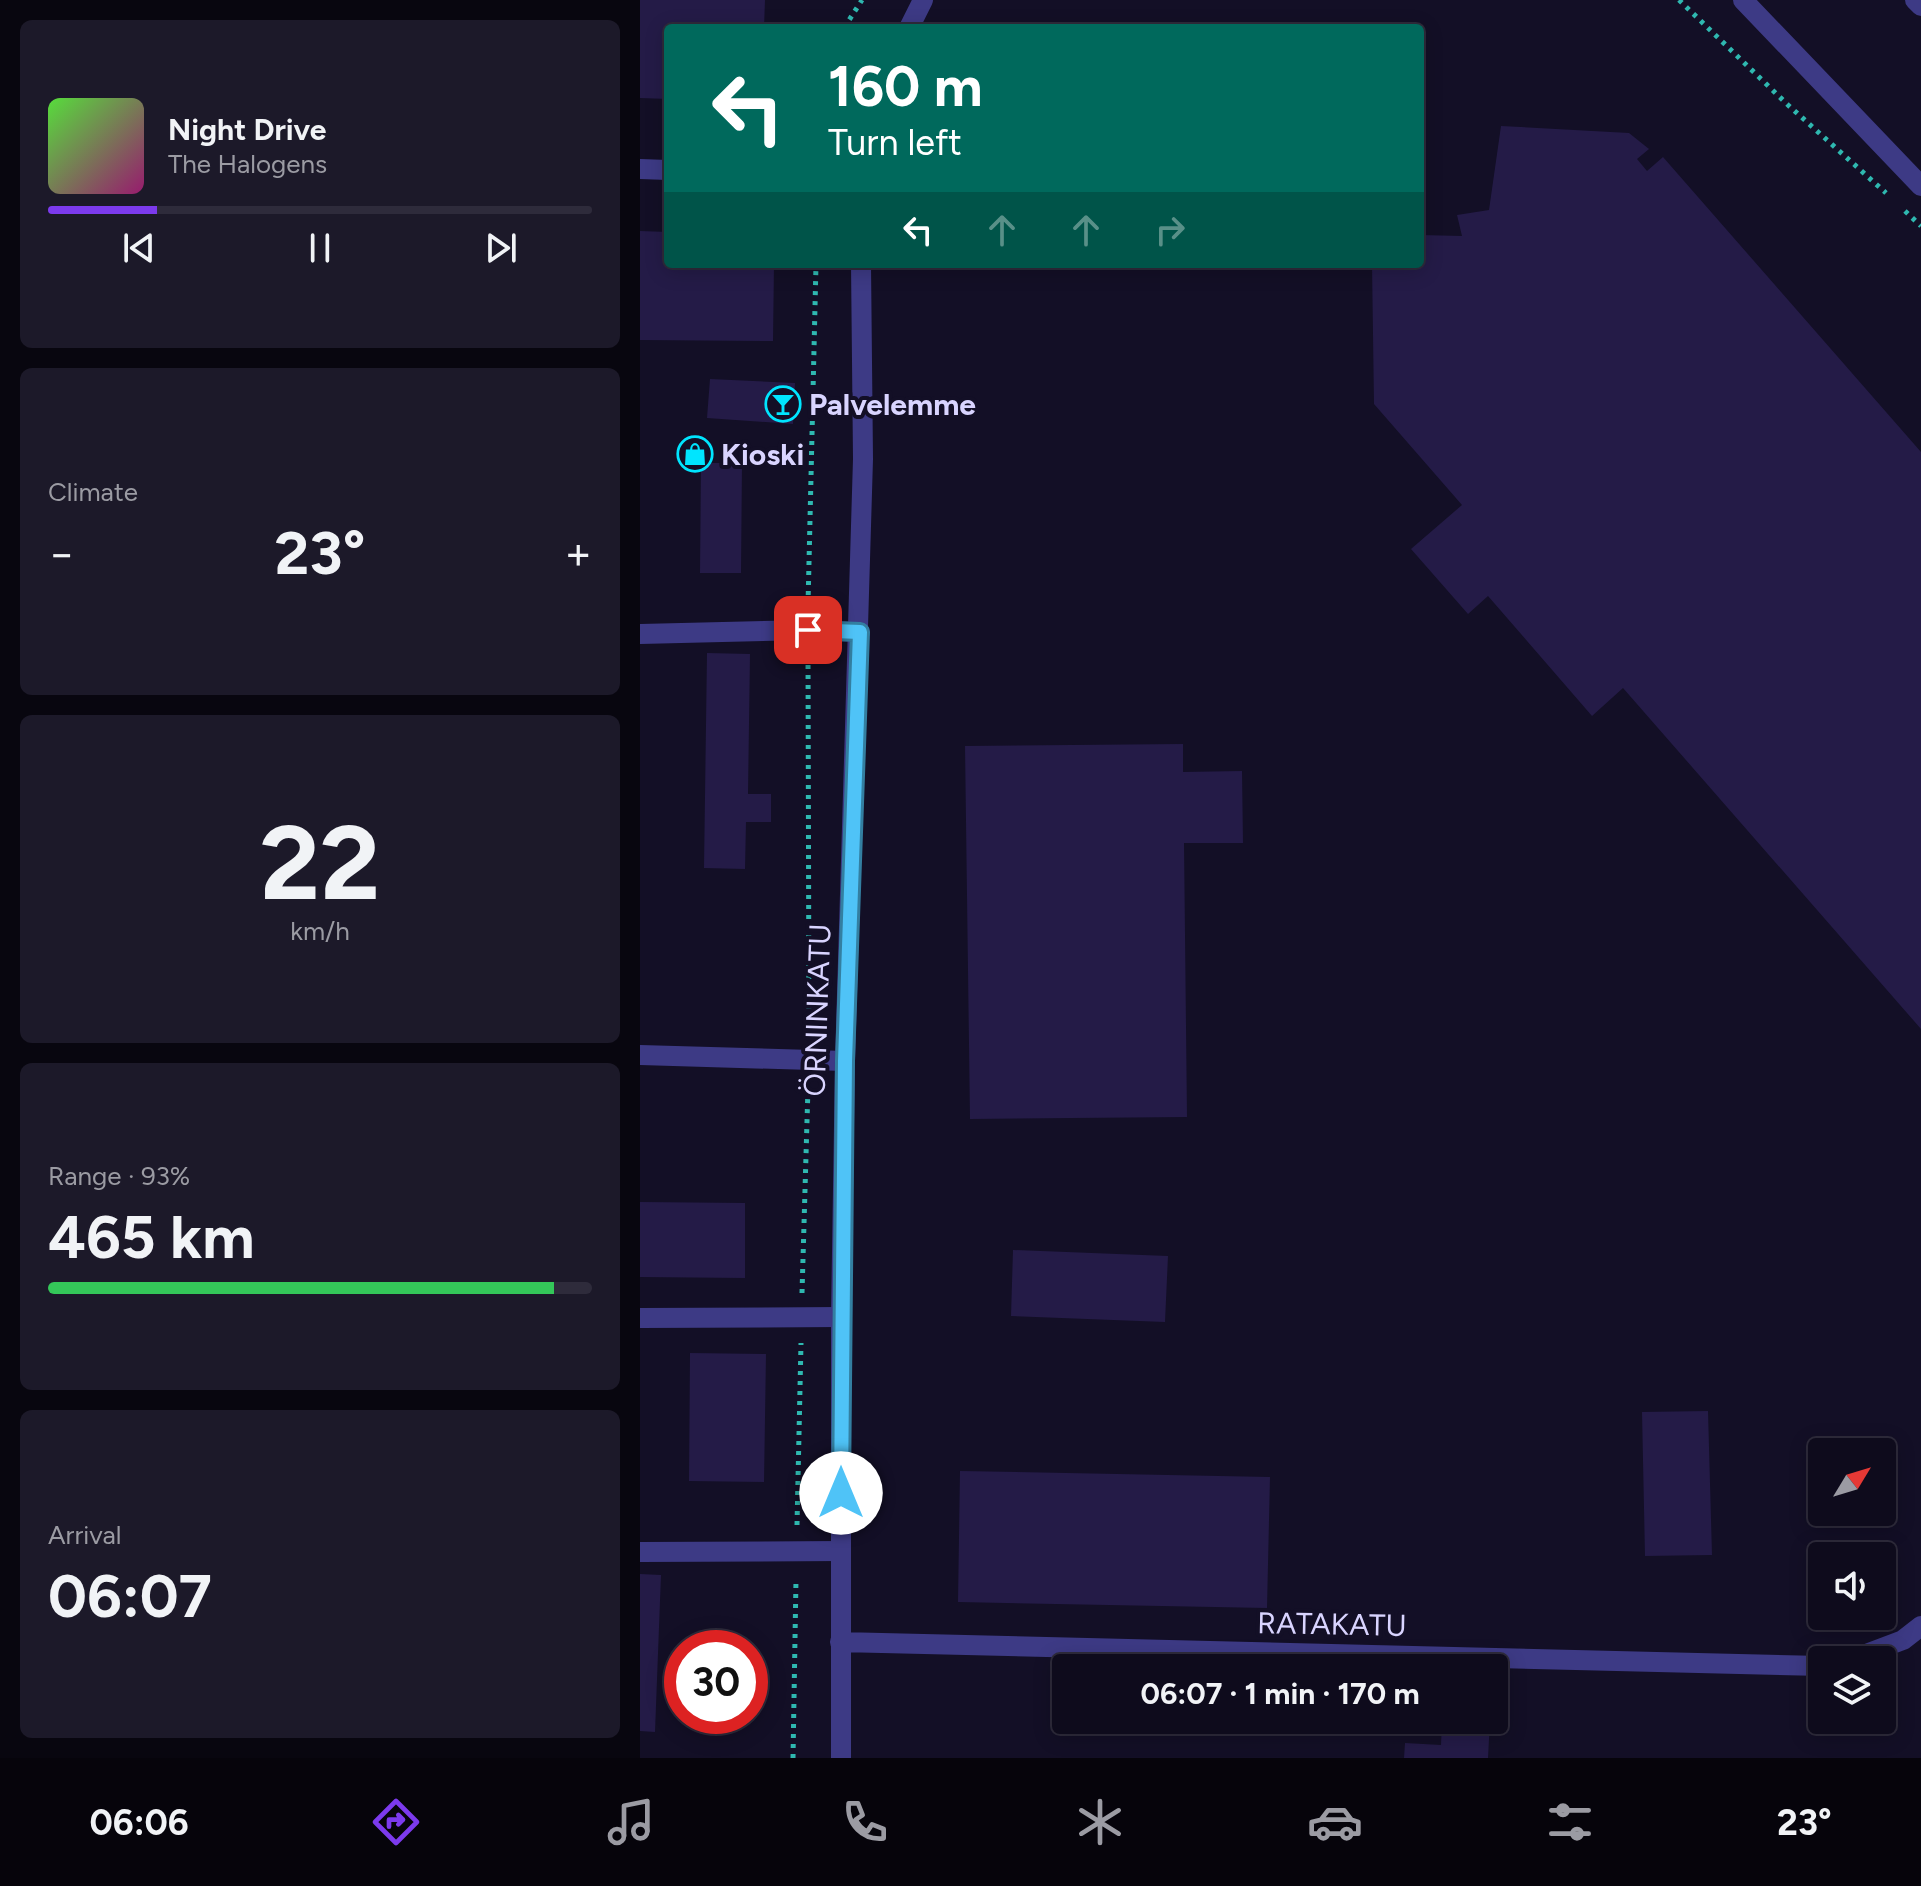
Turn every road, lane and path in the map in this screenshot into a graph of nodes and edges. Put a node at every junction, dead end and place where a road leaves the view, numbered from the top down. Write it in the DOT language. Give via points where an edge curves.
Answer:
graph roads {
  1 [pos="862,0"];
  2 [pos="923,0"];
  3 [pos="1679,0"];
  4 [pos="1743,0"];
  5 [pos="1915,0"];
  6 [pos="1921,6"];
  7 [pos="847,24"];
  8 [pos="911,24"];
  9 [pos="640,169"];
  10 [pos="664,170"];
  11 [pos="1921,186"];
  12 [pos="1921,226"];
  13 [pos="816,268"];
  14 [pos="861,268"];
  15 [pos="808,630"];
  16 [pos="860,632"];
  17 [pos="640,634"];
  18 [pos="640,1055"];
  19 [pos="809,1058"];
  20 [pos="845,1061"];
  21 [pos="841,1317"];
  22 [pos="640,1318"];
  23 [pos="801,1318"];
  24 [pos="841,1551"];
  25 [pos="640,1552"];
  26 [pos="797,1552"];
  27 [pos="1921,1626"];
  28 [pos="840,1642"];
  29 [pos="1887,1646"];
  30 [pos="1808,1666"];
  31 [pos="793,1758"];
  32 [pos="841,1758"];
  1 -- 7 [label="path"];
  2 -- 8 [label="street"];
  3 -- 12 [label="path"];
  4 -- 11 [label="street"];
  5 -- 6 [label="street"];
  9 -- 10 [label="street"];
  13 -- 15 [label="path"];
  14 -- 16 [label="street, ÖRNINKATU"];
  15 -- 16 [label="street"];
  15 -- 17 [label="street"];
  15 -- 19 [label="path"];
  16 -- 20 [label="street, ÖRNINKATU"];
  18 -- 19 [label="street"];
  19 -- 20 [label="street"];
  19 -- 23 [label="path"];
  20 -- 21 [label="street, ÖRNINKATU"];
  21 -- 23 [label="street"];
  21 -- 24 [label="street, ÖRNINKATU"];
  22 -- 23 [label="street"];
  23 -- 26 [label="path"];
  24 -- 26 [label="street"];
  24 -- 28 [label="street, ÖRNINKATU"];
  25 -- 26 [label="street"];
  26 -- 31 [label="path"];
  27 -- 29 [label="street"];
  28 -- 30 [label="street, RATAKATU"];
  28 -- 32 [label="street, ÖRNINKATU"];
}
